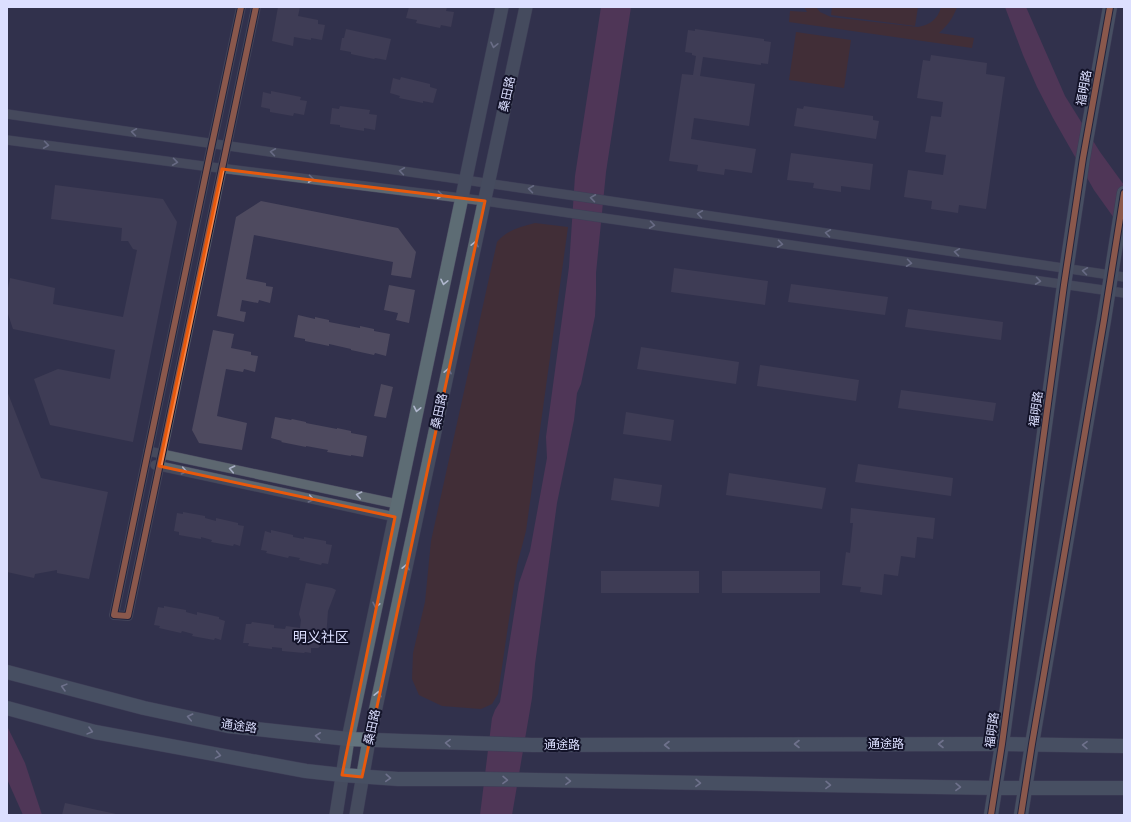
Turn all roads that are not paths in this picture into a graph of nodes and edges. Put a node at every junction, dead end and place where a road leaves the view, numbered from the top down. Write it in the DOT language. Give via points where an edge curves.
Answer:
graph roads {
  1 [pos="241,7"];
  2 [pos="256,7"];
  3 [pos="502,7"];
  4 [pos="526,7"];
  5 [pos="1110,7"];
  6 [pos="7,114"];
  7 [pos="7,140"];
  8 [pos="212,144"];
  9 [pos="227,146"];
  10 [pos="207,167"];
  11 [pos="222,168"];
  12 [pos="466,180"];
  13 [pos="488,183"];
  14 [pos="1124,192"];
  15 [pos="462,198"];
  16 [pos="484,201"];
  17 [pos="1067,268"];
  18 [pos="1117,276"];
  19 [pos="1064,285"];
  20 [pos="1108,291"];
  21 [pos="1124,293"];
  22 [pos="148,451"];
  23 [pos="162,454"];
  24 [pos="146,463"];
  25 [pos="159,466"];
  26 [pos="397,504"];
  27 [pos="395,517"];
  28 [pos="7,672"];
  29 [pos="10,709"];
  30 [pos="348,739"];
  31 [pos="369,740"];
  32 [pos="1002,744"];
  33 [pos="1032,744"];
  34 [pos="1124,746"];
  35 [pos="342,775"];
  36 [pos="362,777"];
  37 [pos="995,788"];
  38 [pos="1025,788"];
  39 [pos="1124,788"];
  40 [pos="336,815"];
  41 [pos="356,815"];
  42 [pos="991,815"];
  43 [pos="1021,815"];
  1 -- 8 [label="street"];
  2 -- 9 [label="street"];
  3 -- 12 [label="main road, 桑田路, one-way"];
  4 -- 13 [label="main road, 桑田路"];
  5 -- 17 [label="main road, 福明路" via="1083,158"];
  8 -- 6 [label="street, one-way"];
  7 -- 10 [label="street, one-way"];
  8 -- 9 [label="street"];
  8 -- 10 [label="street"];
  9 -- 11 [label="street"];
  12 -- 9 [label="street, one-way"];
  10 -- 11 [label="street"];
  10 -- 22 [label="street"];
  11 -- 15 [label="street, one-way"];
  11 -- 23 [label="street"];
  12 -- 13 [label="street"];
  12 -- 15 [label="main road, 桑田路"];
  13 -- 16 [label="main road, 桑田路"];
  17 -- 13 [label="street, one-way"];
  14 -- 18 [label="main road"];
  15 -- 16 [label="street"];
  15 -- 26 [label="main road, 桑田路, one-way"];
  16 -- 19 [label="street, one-way"];
  31 -- 16 [label="main road, 桑田路, one-way"];
  18 -- 17 [label="street, one-way"];
  17 -- 19 [label="main road, 福明路"];
  18 -- 20 [label="main road"];
  19 -- 20 [label="street"];
  19 -- 32 [label="main road, 福明路"];
  20 -- 21 [label="street"];
  20 -- 33 [label="main road"];
  22 -- 23 [label="street"];
  22 -- 24 [label="street"];
  23 -- 25 [label="street"];
  26 -- 23 [label="street, one-way"];
  24 -- 25 [label="street"];
  24 -- 25 [label="street" via="114,615 128,616"];
  25 -- 27 [label="street, one-way"];
  26 -- 27 [label="main road, 桑田路"];
  27 -- 30 [label="main road, 桑田路, one-way"];
  30 -- 28 [label="main road, 通途路, one-way" via="228,726 144,708"];
  29 -- 35 [label="main road, one-way" via="95,732 306,771"];
  30 -- 31 [label="main road, 通途路"];
  30 -- 35 [label="main road, 桑田路"];
  32 -- 31 [label="main road, 通途路, one-way" via="532,745"];
  31 -- 36 [label="main road, 桑田路"];
  32 -- 33 [label="main road, 通途路"];
  32 -- 37 [label="main road, 福明路"];
  34 -- 33 [label="main road, 通途路, one-way"];
  33 -- 38 [label="main road"];
  35 -- 36 [label="main road"];
  35 -- 40 [label="main road, 桑田路"];
  36 -- 37 [label="main road, one-way"];
  36 -- 41 [label="main road, 桑田路"];
  37 -- 38 [label="main road"];
  37 -- 42 [label="main road, 福明路"];
  38 -- 39 [label="main road"];
  38 -- 43 [label="main road"];
}
